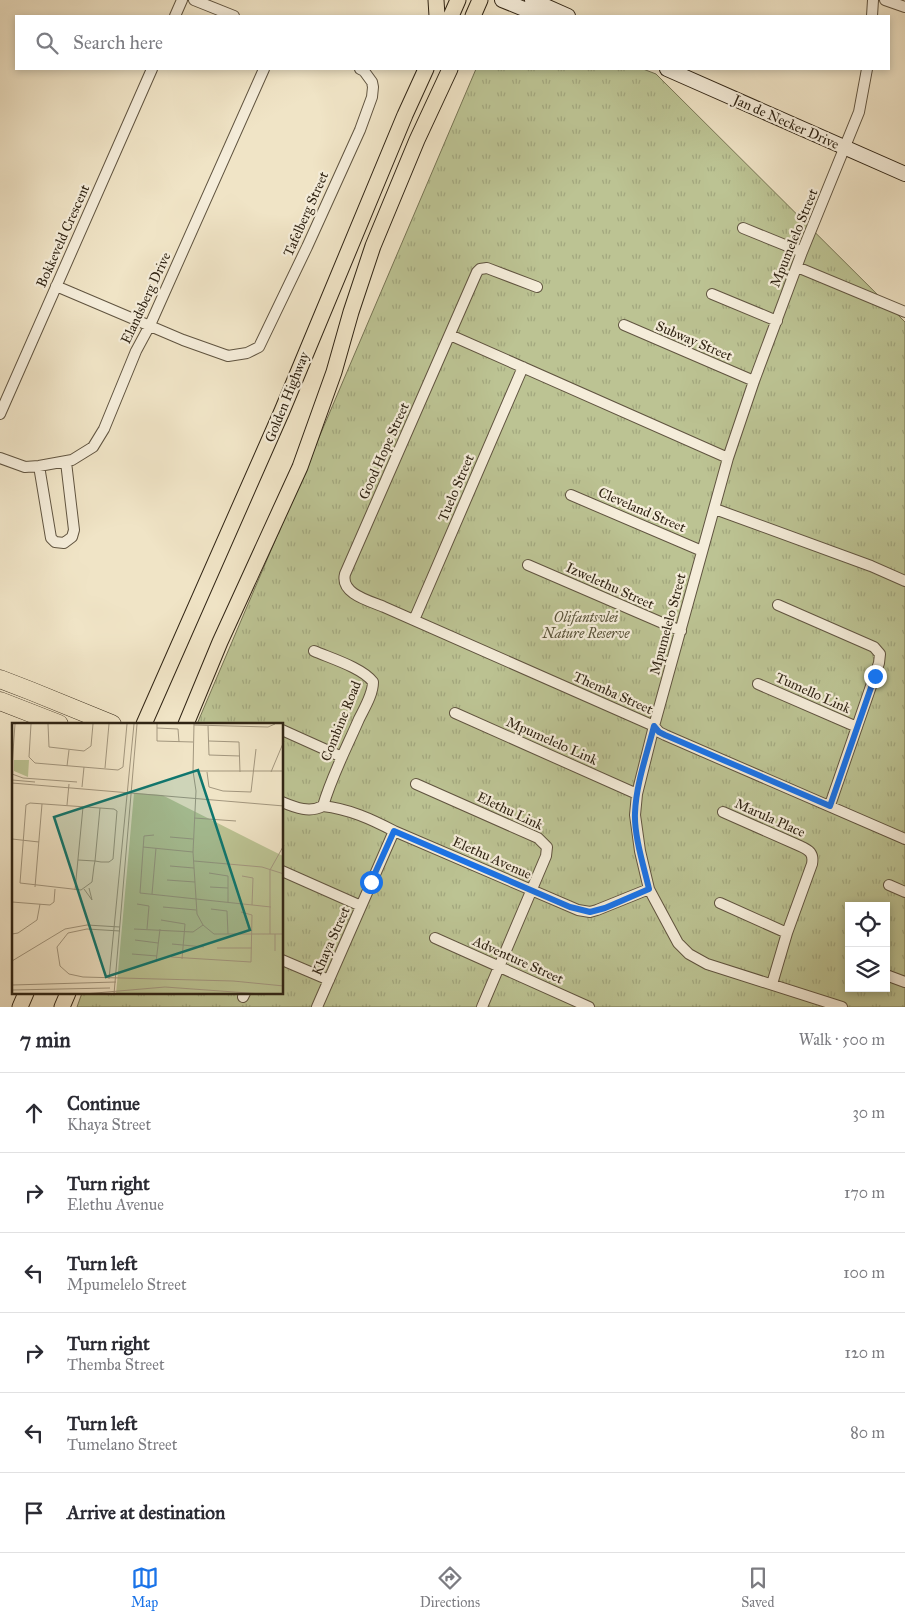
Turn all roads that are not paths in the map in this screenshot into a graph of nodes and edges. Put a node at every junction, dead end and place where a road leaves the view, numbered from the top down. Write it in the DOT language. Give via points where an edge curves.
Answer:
graph roads {
  1 [pos="182,0"];
  2 [pos="194,0"];
  3 [pos="436,0"];
  4 [pos="458,0"];
  5 [pos="480,0"];
  6 [pos="502,0"];
  7 [pos="532,0"];
  8 [pos="873,0"];
  9 [pos="885,0"];
  10 [pos="905,7"];
  11 [pos="175,15"];
  12 [pos="232,15"];
  13 [pos="437,15"];
  14 [pos="451,15"];
  15 [pos="473,15"];
  16 [pos="539,15"];
  17 [pos="566,15"];
  18 [pos="872,15"];
  19 [pos="152,70"];
  20 [pos="264,70"];
  21 [pos="361,70"];
  22 [pos="426,70"];
  23 [pos="450,70"];
  24 [pos="669,70"];
  25 [pos="867,70"];
  26 [pos="846,148"];
  27 [pos="905,174"];
  28 [pos="743,228"];
  29 [pos="802,252"];
  30 [pos="797,267"];
  31 [pos="56,286"];
  32 [pos="537,287"];
  33 [pos="712,294"];
  34 [pos="905,312"];
  35 [pos="776,321"];
  36 [pos="150,325"];
  37 [pos="624,325"];
  38 [pos="450,335"];
  39 [pos="523,367"];
  40 [pos="754,381"];
  41 [pos="0,414"];
  42 [pos="0,458"];
  43 [pos="728,458"];
  44 [pos="66,462"];
  45 [pos="39,466"];
  46 [pos="571,495"];
  47 [pos="715,509"];
  48 [pos="702,551"];
  49 [pos="528,565"];
  50 [pos="344,579"];
  51 [pos="905,581"];
  52 [pos="778,605"];
  53 [pos="414,620"];
  54 [pos="681,631"];
  55 [pos="314,651"];
  56 [pos="0,679"];
  57 [pos="758,684"];
  58 [pos="0,701"];
  59 [pos="455,713"];
  60 [pos="56,723"];
  61 [pos="110,723"];
  62 [pos="144,723"];
  63 [pos="186,723"];
  64 [pos="654,726"];
  65 [pos="857,727"];
  66 [pos="284,731"];
  67 [pos="342,757"];
  68 [pos="416,784"];
  69 [pos="637,794"];
  70 [pos="284,803"];
  71 [pos="323,806"];
  72 [pos="830,806"];
  73 [pos="723,812"];
  74 [pos="394,831"];
  75 [pos="905,839"];
  76 [pos="284,872"];
  77 [pos="889,885"];
  78 [pos="649,889"];
  79 [pos="533,891"];
  80 [pos="905,892"];
  81 [pos="720,903"];
  82 [pos="361,906"];
  83 [pos="788,933"];
  84 [pos="435,938"];
  85 [pos="284,961"];
  86 [pos="499,967"];
  87 [pos="890,976"];
  88 [pos="329,980"];
  89 [pos="905,982"];
  90 [pos="772,984"];
  91 [pos="26,994"];
  92 [pos="68,994"];
  93 [pos="20,1007"];
  94 [pos="62,1007"];
  95 [pos="317,1007"];
  96 [pos="482,1007"];
  97 [pos="589,1007"];
  98 [pos="842,1007"];
  1 -- 11 [label="street"];
  2 -- 12 [label="street"];
  3 -- 13 [label="main road"];
  4 -- 14 [label="main road"];
  5 -- 15 [label="main road"];
  6 -- 16 [label="main road"];
  7 -- 17 [label="main road"];
  8 -- 18 [label="street"];
  9 -- 10 [label="street"];
  19 -- 31 [label="street, Bokkeveld Crescent"];
  20 -- 36 [label="street, Elandsberg Drive"];
  21 -- 36 [label="street, Tafelberg Street" via="373,87 372,98 307,247 260,344 247,353 228,356"];
  22 -- 62 [label="main road, Golden Highway" via="282,411"];
  23 -- 63 [label="main road" via="373,246 300,467"];
  24 -- 26 [label="main road, Jan de Necker Drive"];
  25 -- 26 [label="street, Mpumelelo Street" via="859,112"];
  26 -- 27 [label="main road, Jan de Necker Drive"];
  26 -- 29 [label="street, Mpumelelo Street"];
  28 -- 29 [label="street"];
  29 -- 30 [label="street, Mpumelelo Street"];
  30 -- 34 [label="street"];
  30 -- 35 [label="street, Mpumelelo Street"];
  31 -- 36 [label="street"];
  31 -- 41 [label="street, Bokkeveld Crescent"];
  32 -- 38 [label="street, Good Hope Street" via="487,268 480,269"];
  33 -- 35 [label="street"];
  35 -- 40 [label="street, Mpumelelo Street"];
  36 -- 44 [label="street, Elandsberg Drive" via="97,442 84,454"];
  37 -- 40 [label="street, Subway Street"];
  38 -- 39 [label="street"];
  38 -- 50 [label="street, Good Hope Street"];
  39 -- 43 [label="street"];
  39 -- 53 [label="street, Tuelo Street"];
  40 -- 43 [label="street, Mpumelelo Street"];
  42 -- 45 [label="street, Elandsberg Drive" via="25,467"];
  43 -- 47 [label="street, Mpumelelo Street"];
  44 -- 45 [label="street, Elandsberg Drive"];
  44 -- 45 [label="street" via="74,530 72,537 64,543 51,538"];
  46 -- 48 [label="street, Cleveland Street"];
  47 -- 48 [label="street, Mpumelelo Street"];
  47 -- 51 [label="street"];
  48 -- 54 [label="street, Mpumelelo Street"];
  49 -- 54 [label="street, Izwelethu Street"];
  50 -- 53 [label="street, Themba Street" via="352,592"];
  52 -- 65 [label="street" via="879,651 879,663"];
  53 -- 64 [label="street, Themba Street"];
  54 -- 64 [label="street, Mpumelelo Street"];
  55 -- 67 [label="street, Combine Road" via="369,676 373,682"];
  56 -- 61 [label="highway"];
  57 -- 65 [label="street, Tumello Link"];
  58 -- 60 [label="highway"];
  59 -- 69 [label="street, Mpumelelo Link"];
  64 -- 69 [label="street, Mpumelelo Street"];
  64 -- 72 [label="street, Themba Street" via="665,735"];
  65 -- 72 [label="street"];
  66 -- 67 [label="street"];
  67 -- 71 [label="street, Combine Road"];
  68 -- 79 [label="street, Elethu Link" via="544,842 547,853"];
  69 -- 78 [label="street, Mpumelelo Street" via="635,815"];
  70 -- 71 [label="street, Elethu Avenue" via="308,810"];
  71 -- 74 [label="street, Elethu Avenue" via="355,812"];
  72 -- 75 [label="street, Themba Street"];
  73 -- 83 [label="street, Marula Place" via="812,853 812,864"];
  74 -- 79 [label="street, Elethu Avenue"];
  74 -- 82 [label="street, Khaya Street"];
  76 -- 82 [label="street"];
  77 -- 80 [label="street"];
  78 -- 79 [label="street, Elethu Avenue" via="590,912"];
  78 -- 90 [label="street, Mpumelelo Street" via="678,943 689,954 707,964"];
  79 -- 86 [label="street"];
  81 -- 83 [label="street"];
  82 -- 88 [label="street, Khaya Street"];
  83 -- 90 [label="street, Marula Place"];
  84 -- 86 [label="street, Adventure Street"];
  85 -- 88 [label="street"];
  86 -- 96 [label="street"];
  86 -- 97 [label="street, Adventure Street"];
  87 -- 89 [label="street"];
  88 -- 95 [label="street, Khaya Street"];
  90 -- 98 [label="street, Mpumelelo Street"];
  91 -- 93 [label="main road"];
  92 -- 94 [label="main road"];
}
